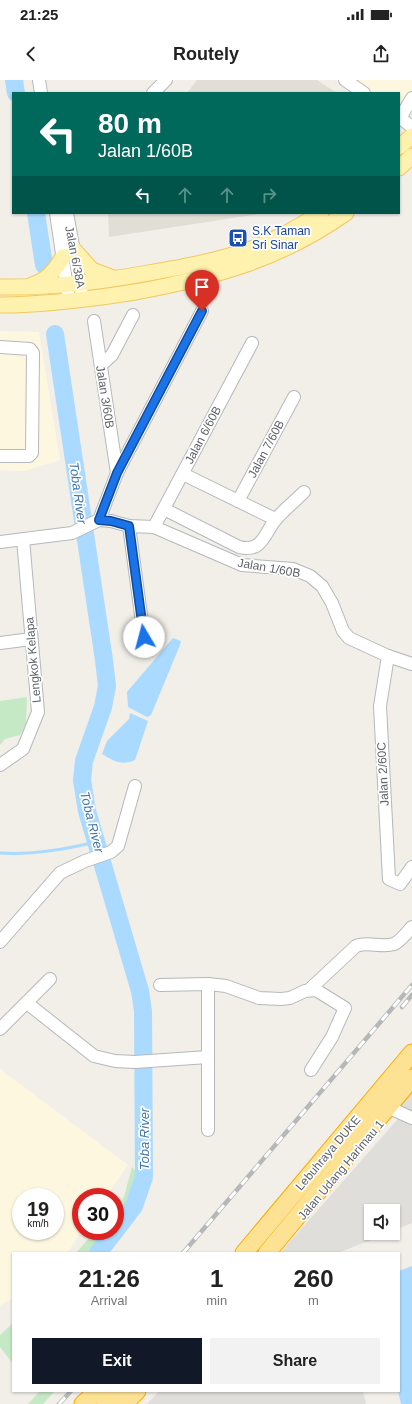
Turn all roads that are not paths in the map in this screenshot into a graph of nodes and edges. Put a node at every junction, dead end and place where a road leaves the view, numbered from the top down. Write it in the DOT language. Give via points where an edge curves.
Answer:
graph roads {
  1 [pos="39,80"];
  2 [pos="166,80"];
  3 [pos="345,80"];
  4 [pos="41,92"];
  5 [pos="154,92"];
  6 [pos="363,92"];
  7 [pos="412,98"];
  8 [pos="400,118"];
  9 [pos="412,127"];
  10 [pos="412,136"];
  11 [pos="400,147"];
  12 [pos="412,156"];
  13 [pos="400,167"];
  14 [pos="56,214"];
  15 [pos="67,214"];
  16 [pos="319,214"];
  17 [pos="344,214"];
  18 [pos="68,253"];
  19 [pos="115,279"];
  20 [pos="74,284"];
  21 [pos="0,288"];
  22 [pos="21,288"];
  23 [pos="76,300"];
  24 [pos="0,305"];
  25 [pos="202,311"];
  26 [pos="133,315"];
  27 [pos="94,321"];
  28 [pos="252,343"];
  29 [pos="0,347"];
  30 [pos="101,365"];
  31 [pos="294,397"];
  32 [pos="0,456"];
  33 [pos="117,473"];
  34 [pos="183,474"];
  35 [pos="304,492"];
  36 [pos="238,501"];
  37 [pos="164,509"];
  38 [pos="275,519"];
  39 [pos="96,522"];
  40 [pos="129,526"];
  41 [pos="154,527"];
  42 [pos="23,540"];
  43 [pos="0,542"];
  44 [pos="248,549"];
  45 [pos="242,565"];
  46 [pos="144,637"];
  47 [pos="32,639"];
  48 [pos="0,643"];
  49 [pos="388,656"];
  50 [pos="412,664"];
  51 [pos="0,765"];
  52 [pos="135,786"];
  53 [pos="412,867"];
  54 [pos="412,927"];
  55 [pos="0,942"];
  56 [pos="50,979"];
  57 [pos="208,984"];
  58 [pos="160,985"];
  59 [pos="309,990"];
  60 [pos="27,1003"];
  61 [pos="0,1029"];
  62 [pos="412,1053"];
  63 [pos="208,1057"];
  64 [pos="311,1070"];
  65 [pos="412,1078"];
  66 [pos="412,1086"];
  67 [pos="392,1109"];
  68 [pos="412,1118"];
  69 [pos="208,1130"];
  70 [pos="245,1252"];
  71 [pos="268,1252"];
  72 [pos="272,1252"];
  73 [pos="97,1392"];
  74 [pos="118,1392"];
  75 [pos="136,1392"];
  76 [pos="83,1404"];
  77 [pos="105,1404"];
  78 [pos="124,1404"];
  1 -- 4 [label="street"];
  2 -- 5 [label="street"];
  3 -- 6 [label="street"];
  7 -- 8 [label="street"];
  8 -- 9 [label="street"];
  10 -- 11 [label="main road"];
  12 -- 13 [label="main road"];
  14 -- 18 [label="street, Jalan 6/38A"];
  15 -- 18 [label="street, Jalan 6/38A"];
  16 -- 19 [label="main road" via="252,249 221,259"];
  17 -- 23 [label="main road" via="303,240 255,262 213,276"];
  18 -- 19 [label="main road" via="92,270"];
  18 -- 20 [label="street, Jalan 6/38A"];
  18 -- 22 [label="main road" via="53,272 38,283"];
  19 -- 20 [label="main road"];
  20 -- 22 [label="main road"];
  20 -- 23 [label="street, Jalan 6/38A"];
  21 -- 22 [label="main road"];
  23 -- 24 [label="main road"];
  25 -- 33 [label="street"];
  26 -- 30 [label="street" via="112,355"];
  27 -- 30 [label="street, Jalan 3/60B"];
  28 -- 34 [label="street, Jalan 6/60B"];
  29 -- 32 [label="street" via="30,349 34,353 32,453 29,456"];
  30 -- 33 [label="street, Jalan 3/60B"];
  31 -- 36 [label="street, Jalan 7/60B"];
  33 -- 39 [label="street"];
  34 -- 36 [label="street"];
  34 -- 37 [label="street, Jalan 6/60B"];
  35 -- 38 [label="street"];
  36 -- 38 [label="street"];
  37 -- 41 [label="street, Jalan 6/60B"];
  37 -- 44 [label="street" via="239,547"];
  38 -- 44 [label="street" via="271,529 259,544"];
  39 -- 40 [label="street, Jalan 1/60B" via="111,521"];
  39 -- 42 [label="street" via="72,533"];
  40 -- 41 [label="street, Jalan 1/60B"];
  40 -- 46 [label="street"];
  41 -- 45 [label="street, Jalan 1/60B"];
  42 -- 43 [label="street"];
  42 -- 47 [label="street, Lengkok Kelapa"];
  44 -- 45 [label="street"];
  45 -- 49 [label="street, Jalan 1/60B" via="293,569 310,576 322,586 343,631 349,638"];
  47 -- 48 [label="street"];
  47 -- 51 [label="street, Lengkok Kelapa" via="38,712 23,750"];
  49 -- 50 [label="street, Jalan 1/60B"];
  49 -- 53 [label="street, Jalan 2/60C" via="380,706 389,879 400,884"];
  52 -- 55 [label="street" via="118,846 111,852 60,873"];
  54 -- 59 [label="street" via="393,944 363,943 356,946"];
  56 -- 60 [label="street"];
  57 -- 58 [label="street"];
  57 -- 59 [label="street" via="226,986 259,998 290,998"];
  57 -- 63 [label="street"];
  59 -- 64 [label="street" via="318,990 344,1008 332,1037"];
  60 -- 61 [label="street"];
  60 -- 63 [label="street" via="94,1056 135,1062"];
  62 -- 70 [label="highway, Lebuhraya DUKE"];
  63 -- 69 [label="street"];
  65 -- 71 [label="highway, Lebuhraya DUKE"];
  66 -- 67 [label="street, Jalan Udang Harimau 1"];
  67 -- 68 [label="street"];
  67 -- 72 [label="street, Jalan Udang Harimau 1"];
  73 -- 76 [label="highway"];
  74 -- 77 [label="highway"];
  75 -- 78 [label="highway"];
}
